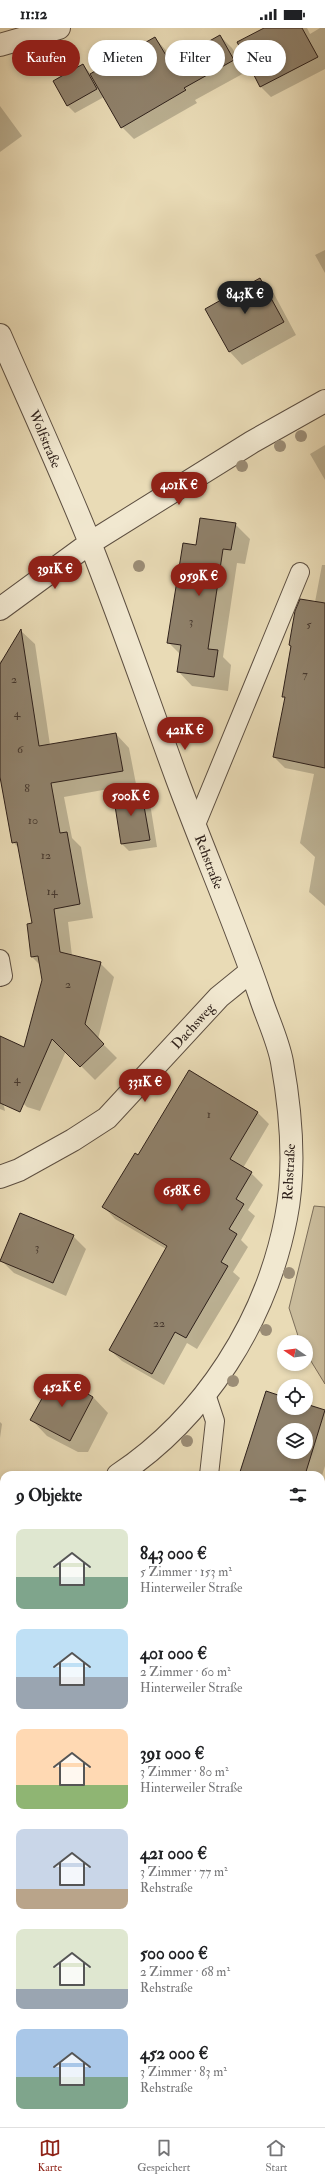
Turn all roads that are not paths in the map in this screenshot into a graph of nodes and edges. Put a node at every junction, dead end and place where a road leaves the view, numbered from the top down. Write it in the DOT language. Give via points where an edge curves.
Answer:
graph roads {
  1 [pos="59,28"];
  2 [pos="0,45"];
  3 [pos="0,335"];
  4 [pos="325,401"];
  5 [pos="90,543"];
  6 [pos="300,572"];
  7 [pos="0,609"];
  8 [pos="195,827"];
  9 [pos="0,959"];
  10 [pos="251,971"];
  11 [pos="0,977"];
  12 [pos="0,1177"];
  13 [pos="206,1394"];
  14 [pos="124,1471"];
  15 [pos="210,1471"];
  1 -- 2 [label="street"];
  3 -- 5 [label="street, Wolfstraße"];
  4 -- 5 [label="street" via="252,442"];
  5 -- 7 [label="street"];
  5 -- 8 [label="street, Rehstraße"];
  6 -- 8 [label="lane, Rehstraße"];
  8 -- 10 [label="street, Rehstraße"];
  9 -- 11 [label="lane" via="3,976"];
  10 -- 12 [label="street, Dachsweg" via="219,997 107,1118 19,1170"];
  10 -- 13 [label="street, Rehstraße" via="282,1060 292,1146 286,1216 274,1262 247,1330"];
  13 -- 14 [label="street, Rehstraße" via="155,1446"];
  13 -- 15 [label="lane" via="215,1420"];
}
